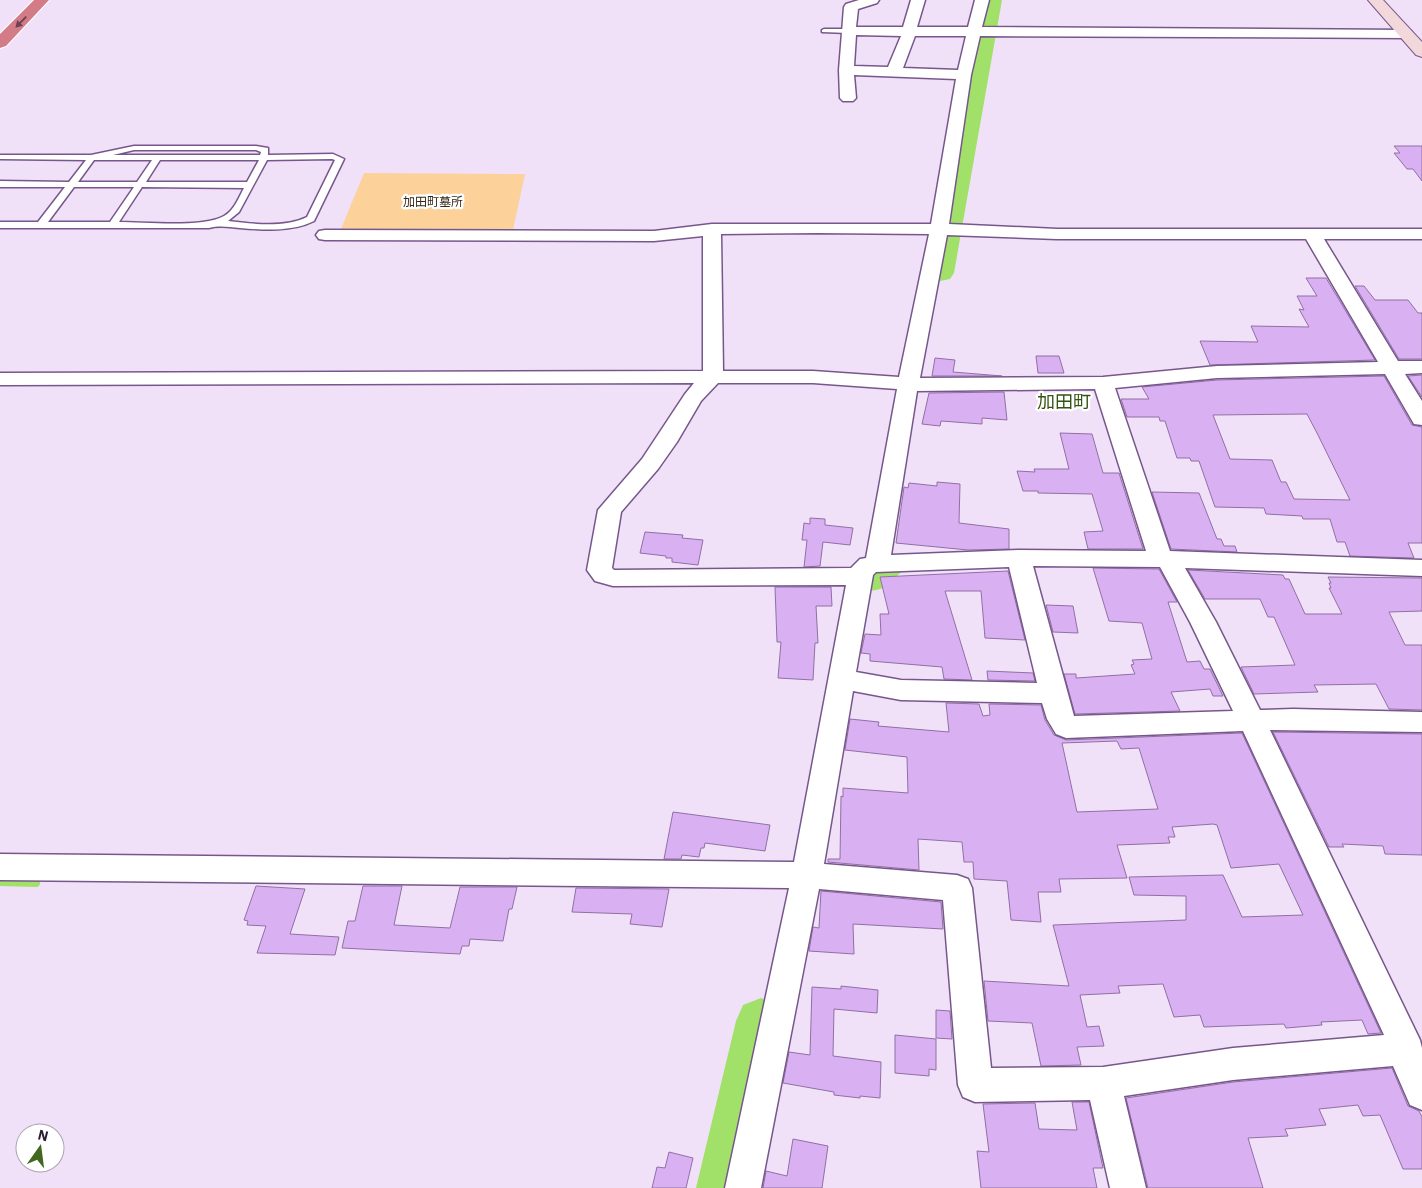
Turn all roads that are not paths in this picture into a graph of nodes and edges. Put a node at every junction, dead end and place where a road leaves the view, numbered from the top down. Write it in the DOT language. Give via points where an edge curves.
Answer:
graph roads {
  1 [pos="24,0"];
  2 [pos="42,0"];
  3 [pos="872,0"];
  4 [pos="918,0"];
  5 [pos="982,0"];
  6 [pos="1375,0"];
  7 [pos="0,24"];
  8 [pos="824,31"];
  9 [pos="848,31"];
  10 [pos="909,32"];
  11 [pos="982,33"];
  12 [pos="1406,34"];
  13 [pos="1422,34"];
  14 [pos="0,43"];
  15 [pos="1422,52"];
  16 [pos="846,70"];
  17 [pos="894,72"];
  18 [pos="964,75"];
  19 [pos="848,98"];
  20 [pos="0,157"];
  21 [pos="92,157"];
  22 [pos="158,157"];
  23 [pos="264,158"];
  24 [pos="0,184"];
  25 [pos="71,184"];
  26 [pos="140,184"];
  27 [pos="249,185"];
  28 [pos="219,222"];
  29 [pos="0,225"];
  30 [pos="41,225"];
  31 [pos="113,225"];
  32 [pos="712,229"];
  33 [pos="945,229"];
  34 [pos="1422,234"];
  35 [pos="324,235"];
  36 [pos="1312,235"];
  37 [pos="1422,367"];
  38 [pos="1391,368"];
  39 [pos="713,377"];
  40 [pos="0,379"];
  41 [pos="1102,383"];
  42 [pos="915,385"];
  43 [pos="1422,419"];
  44 [pos="1019,558"];
  45 [pos="1165,559"];
  46 [pos="1422,568"];
  47 [pos="868,570"];
  48 [pos="843,679"];
  49 [pos="1053,693"];
  50 [pos="1252,721"];
  51 [pos="1422,722"];
  52 [pos="0,867"];
  53 [pos="807,875"];
  54 [pos="1405,1049"];
  55 [pos="1103,1083"];
  56 [pos="1422,1093"];
  57 [pos="743,1188"];
  58 [pos="1128,1188"];
  1 -- 7 [label="highway"];
  2 -- 14 [label="highway, one-way"];
  3 -- 9 [label="street" via="851,6"];
  4 -- 10 [label="street"];
  5 -- 11 [label="street"];
  6 -- 12 [label="main road"];
  8 -- 9 [label="lane"];
  9 -- 10 [label="street"];
  9 -- 16 [label="street"];
  10 -- 11 [label="street"];
  10 -- 17 [label="street"];
  11 -- 12 [label="street"];
  11 -- 18 [label="street"];
  12 -- 13 [label="main road"];
  12 -- 15 [label="main road"];
  16 -- 17 [label="street"];
  16 -- 19 [label="street"];
  17 -- 18 [label="street"];
  18 -- 33 [label="street"];
  20 -- 21 [label="lane"];
  21 -- 22 [label="lane"];
  21 -- 23 [label="lane" via="134,148 256,148 265,150"];
  21 -- 25 [label="lane"];
  22 -- 23 [label="lane"];
  22 -- 26 [label="lane"];
  23 -- 27 [label="lane"];
  23 -- 28 [label="lane" via="340,158 307,222 296,225 230,225"];
  24 -- 25 [label="lane"];
  25 -- 26 [label="lane"];
  25 -- 30 [label="lane"];
  26 -- 27 [label="lane"];
  26 -- 31 [label="lane"];
  27 -- 28 [label="lane" via="235,212"];
  28 -- 31 [label="lane" via="200,226"];
  29 -- 30 [label="lane"];
  30 -- 31 [label="lane"];
  32 -- 33 [label="street"];
  32 -- 35 [label="street" via="654,236"];
  32 -- 39 [label="street"];
  33 -- 36 [label="street" via="1056,234"];
  33 -- 42 [label="street"];
  34 -- 36 [label="street"];
  36 -- 38 [label="street"];
  37 -- 38 [label="street"];
  38 -- 41 [label="street" via="1217,372"];
  38 -- 43 [label="street"];
  39 -- 40 [label="street"];
  39 -- 42 [label="street" via="813,377"];
  39 -- 47 [label="street" via="692,398 650,464 610,510 599,570 613,578"];
  41 -- 42 [label="street"];
  41 -- 45 [label="street"];
  42 -- 47 [label="street"];
  44 -- 45 [label="street"];
  44 -- 47 [label="street"];
  44 -- 49 [label="street"];
  45 -- 46 [label="street"];
  45 -- 50 [label="street" via="1203,622"];
  47 -- 48 [label="street"];
  48 -- 49 [label="street" via="922,692"];
  48 -- 53 [label="street"];
  49 -- 50 [label="street" via="1060,719 1066,727"];
  50 -- 51 [label="street"];
  50 -- 54 [label="street"];
  52 -- 53 [label="street"];
  53 -- 55 [label="street" via="958,888 975,1084"];
  53 -- 57 [label="street"];
  54 -- 55 [label="street" via="1233,1064"];
  54 -- 56 [label="street"];
  55 -- 58 [label="street"];
}
